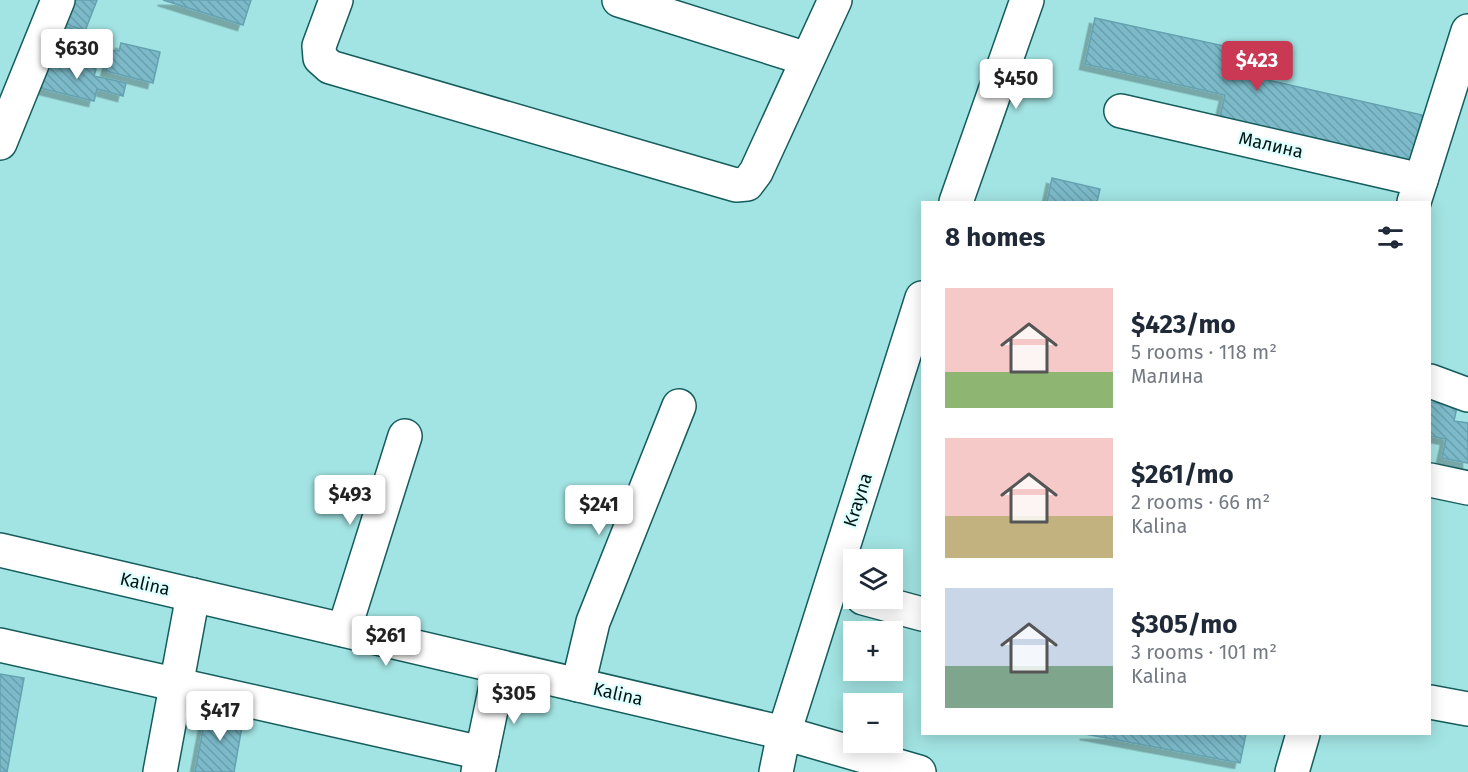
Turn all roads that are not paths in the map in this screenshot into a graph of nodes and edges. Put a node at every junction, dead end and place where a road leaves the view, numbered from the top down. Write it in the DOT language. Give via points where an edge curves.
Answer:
graph roads {
  1 [pos="58,0"];
  2 [pos="336,0"];
  3 [pos="620,0"];
  4 [pos="834,0"];
  5 [pos="1028,0"];
  6 [pos="1468,31"];
  7 [pos="807,59"];
  8 [pos="1121,111"];
  9 [pos="0,143"];
  10 [pos="1417,191"];
  11 [pos="956,201"];
  12 [pos="921,302"];
  13 [pos="1431,381"];
  14 [pos="1468,395"];
  15 [pos="680,406"];
  16 [pos="405,436"];
  17 [pos="1431,480"];
  18 [pos="1468,488"];
  19 [pos="0,550"];
  20 [pos="842,592"];
  21 [pos="193,595"];
  22 [pos="903,609"];
  23 [pos="921,614"];
  24 [pos="344,630"];
  25 [pos="0,645"];
  26 [pos="500,667"];
  27 [pos="176,684"];
  28 [pos="578,685"];
  29 [pos="1431,702"];
  30 [pos="1468,709"];
  31 [pos="784,733"];
  32 [pos="1303,735"];
  33 [pos="480,762"];
  34 [pos="160,772"];
  35 [pos="776,772"];
  36 [pos="919,772"];
  37 [pos="1292,772"];
  1 -- 9 [label="street"];
  2 -- 7 [label="street" via="319,46 320,58 330,67 736,185 747,184 756,172"];
  3 -- 7 [label="street"];
  4 -- 7 [label="street"];
  5 -- 11 [label="street"];
  6 -- 10 [label="street, Малина"];
  8 -- 10 [label="street, Малина"];
  12 -- 20 [label="street, Krayna"];
  13 -- 14 [label="street"];
  15 -- 28 [label="street" via="593,622"];
  16 -- 24 [label="street"];
  17 -- 18 [label="street"];
  19 -- 21 [label="street, Kalina"];
  20 -- 31 [label="street, Krayna"];
  21 -- 24 [label="street, Kalina"];
  21 -- 27 [label="street"];
  22 -- 23 [label="street"];
  24 -- 26 [label="street, Kalina"];
  25 -- 27 [label="street"];
  26 -- 28 [label="street, Kalina"];
  26 -- 33 [label="street"];
  27 -- 33 [label="street"];
  27 -- 34 [label="street"];
  28 -- 31 [label="street, Kalina"];
  29 -- 30 [label="street"];
  31 -- 35 [label="street, Krayna"];
  31 -- 36 [label="street, Kalina"];
  32 -- 37 [label="street"];
}
